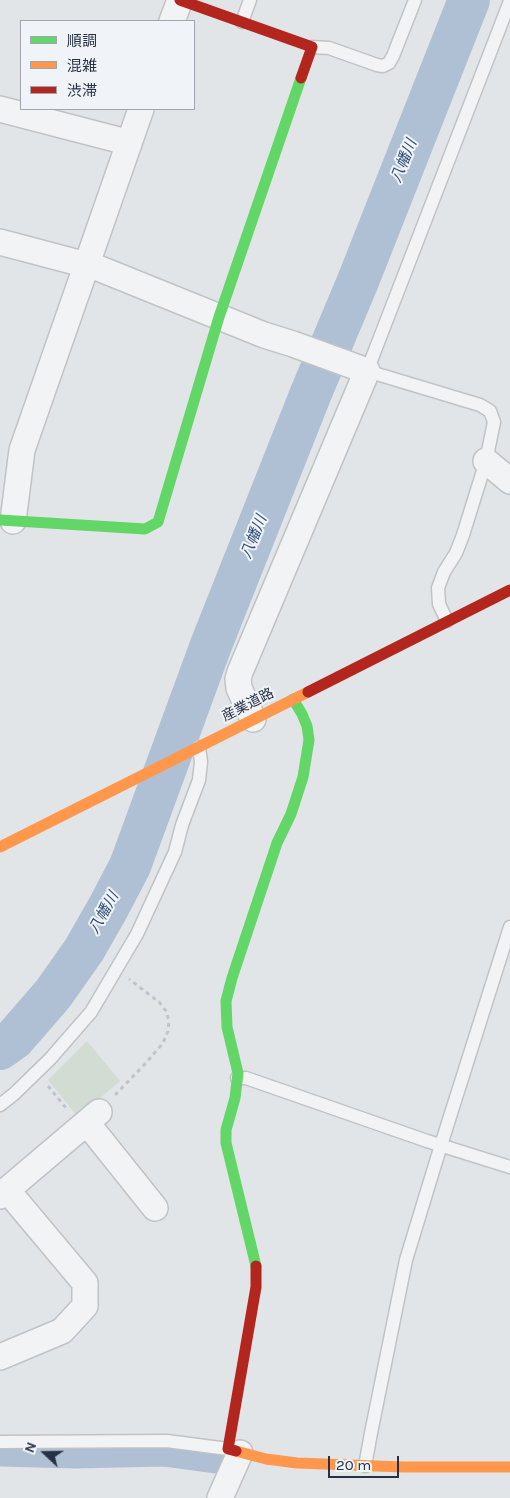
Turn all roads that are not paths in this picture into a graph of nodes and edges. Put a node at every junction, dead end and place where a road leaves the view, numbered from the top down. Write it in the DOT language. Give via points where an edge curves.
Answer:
graph roads {
  1 [pos="180,0"];
  2 [pos="250,0"];
  3 [pos="415,0"];
  4 [pos="510,2"];
  5 [pos="172,20"];
  6 [pos="242,22"];
  7 [pos="312,47"];
  8 [pos="0,109"];
  9 [pos="141,110"];
  10 [pos="128,144"];
  11 [pos="0,242"];
  12 [pos="86,265"];
  13 [pos="219,317"];
  14 [pos="363,370"];
  15 [pos="486,461"];
  16 [pos="510,481"];
  17 [pos="6,520"];
  18 [pos="510,590"];
  19 [pos="447,622"];
  20 [pos="293,699"];
  21 [pos="253,719"];
  22 [pos="199,747"];
  23 [pos="0,847"];
  24 [pos="510,927"];
  25 [pos="238,1078"];
  26 [pos="0,1105"];
  27 [pos="441,1145"];
  28 [pos="510,1167"];
  29 [pos="4,1193"];
  30 [pos="155,1208"];
  31 [pos="0,1357"];
  32 [pos="0,1442"];
  33 [pos="234,1451"];
  34 [pos="365,1466"];
  35 [pos="510,1468"];
  36 [pos="220,1498"];
  1 -- 5 [label="street"];
  1 -- 6 [label="street"];
  2 -- 6 [label="lane"];
  3 -- 7 [label="lane" via="389,63 383,66 329,48"];
  4 -- 14 [label="lane"];
  6 -- 7 [label="street"];
  7 -- 13 [label="street"];
  8 -- 10 [label="street"];
  9 -- 10 [label="street"];
  10 -- 12 [label="street"];
  11 -- 12 [label="street"];
  12 -- 13 [label="street"];
  12 -- 17 [label="street" via="22,450"];
  13 -- 14 [label="street"];
  13 -- 17 [label="street" via="158,522 145,529"];
  14 -- 15 [label="lane" via="480,405 490,411 494,422"];
  14 -- 21 [label="street" via="240,672 238,688"];
  15 -- 16 [label="street"];
  15 -- 19 [label="lane" via="463,535 438,588 439,604"];
  18 -- 19 [label="street, 産業道路"];
  19 -- 20 [label="street, 産業道路"];
  20 -- 21 [label="street, 産業道路"];
  20 -- 25 [label="street" via="307,726 309,740 303,777 277,843 226,1001 227,1027"];
  21 -- 22 [label="street, 産業道路"];
  22 -- 23 [label="street, 産業道路"];
  22 -- 26 [label="lane" via="198,780 175,852 137,934 91,1012 50,1059"];
  24 -- 27 [label="lane"];
  25 -- 27 [label="lane" via="246,1078"];
  25 -- 33 [label="street" via="226,1143 257,1268"];
  27 -- 28 [label="lane"];
  27 -- 34 [label="lane" via="406,1260"];
  29 -- 30 [label="street" via="89,1121"];
  29 -- 31 [label="street" via="85,1283 85,1306 62,1331"];
  32 -- 33 [label="lane" via="166,1441"];
  33 -- 34 [label="street" via="297,1463"];
  33 -- 36 [label="street"];
  34 -- 35 [label="street"];
}
